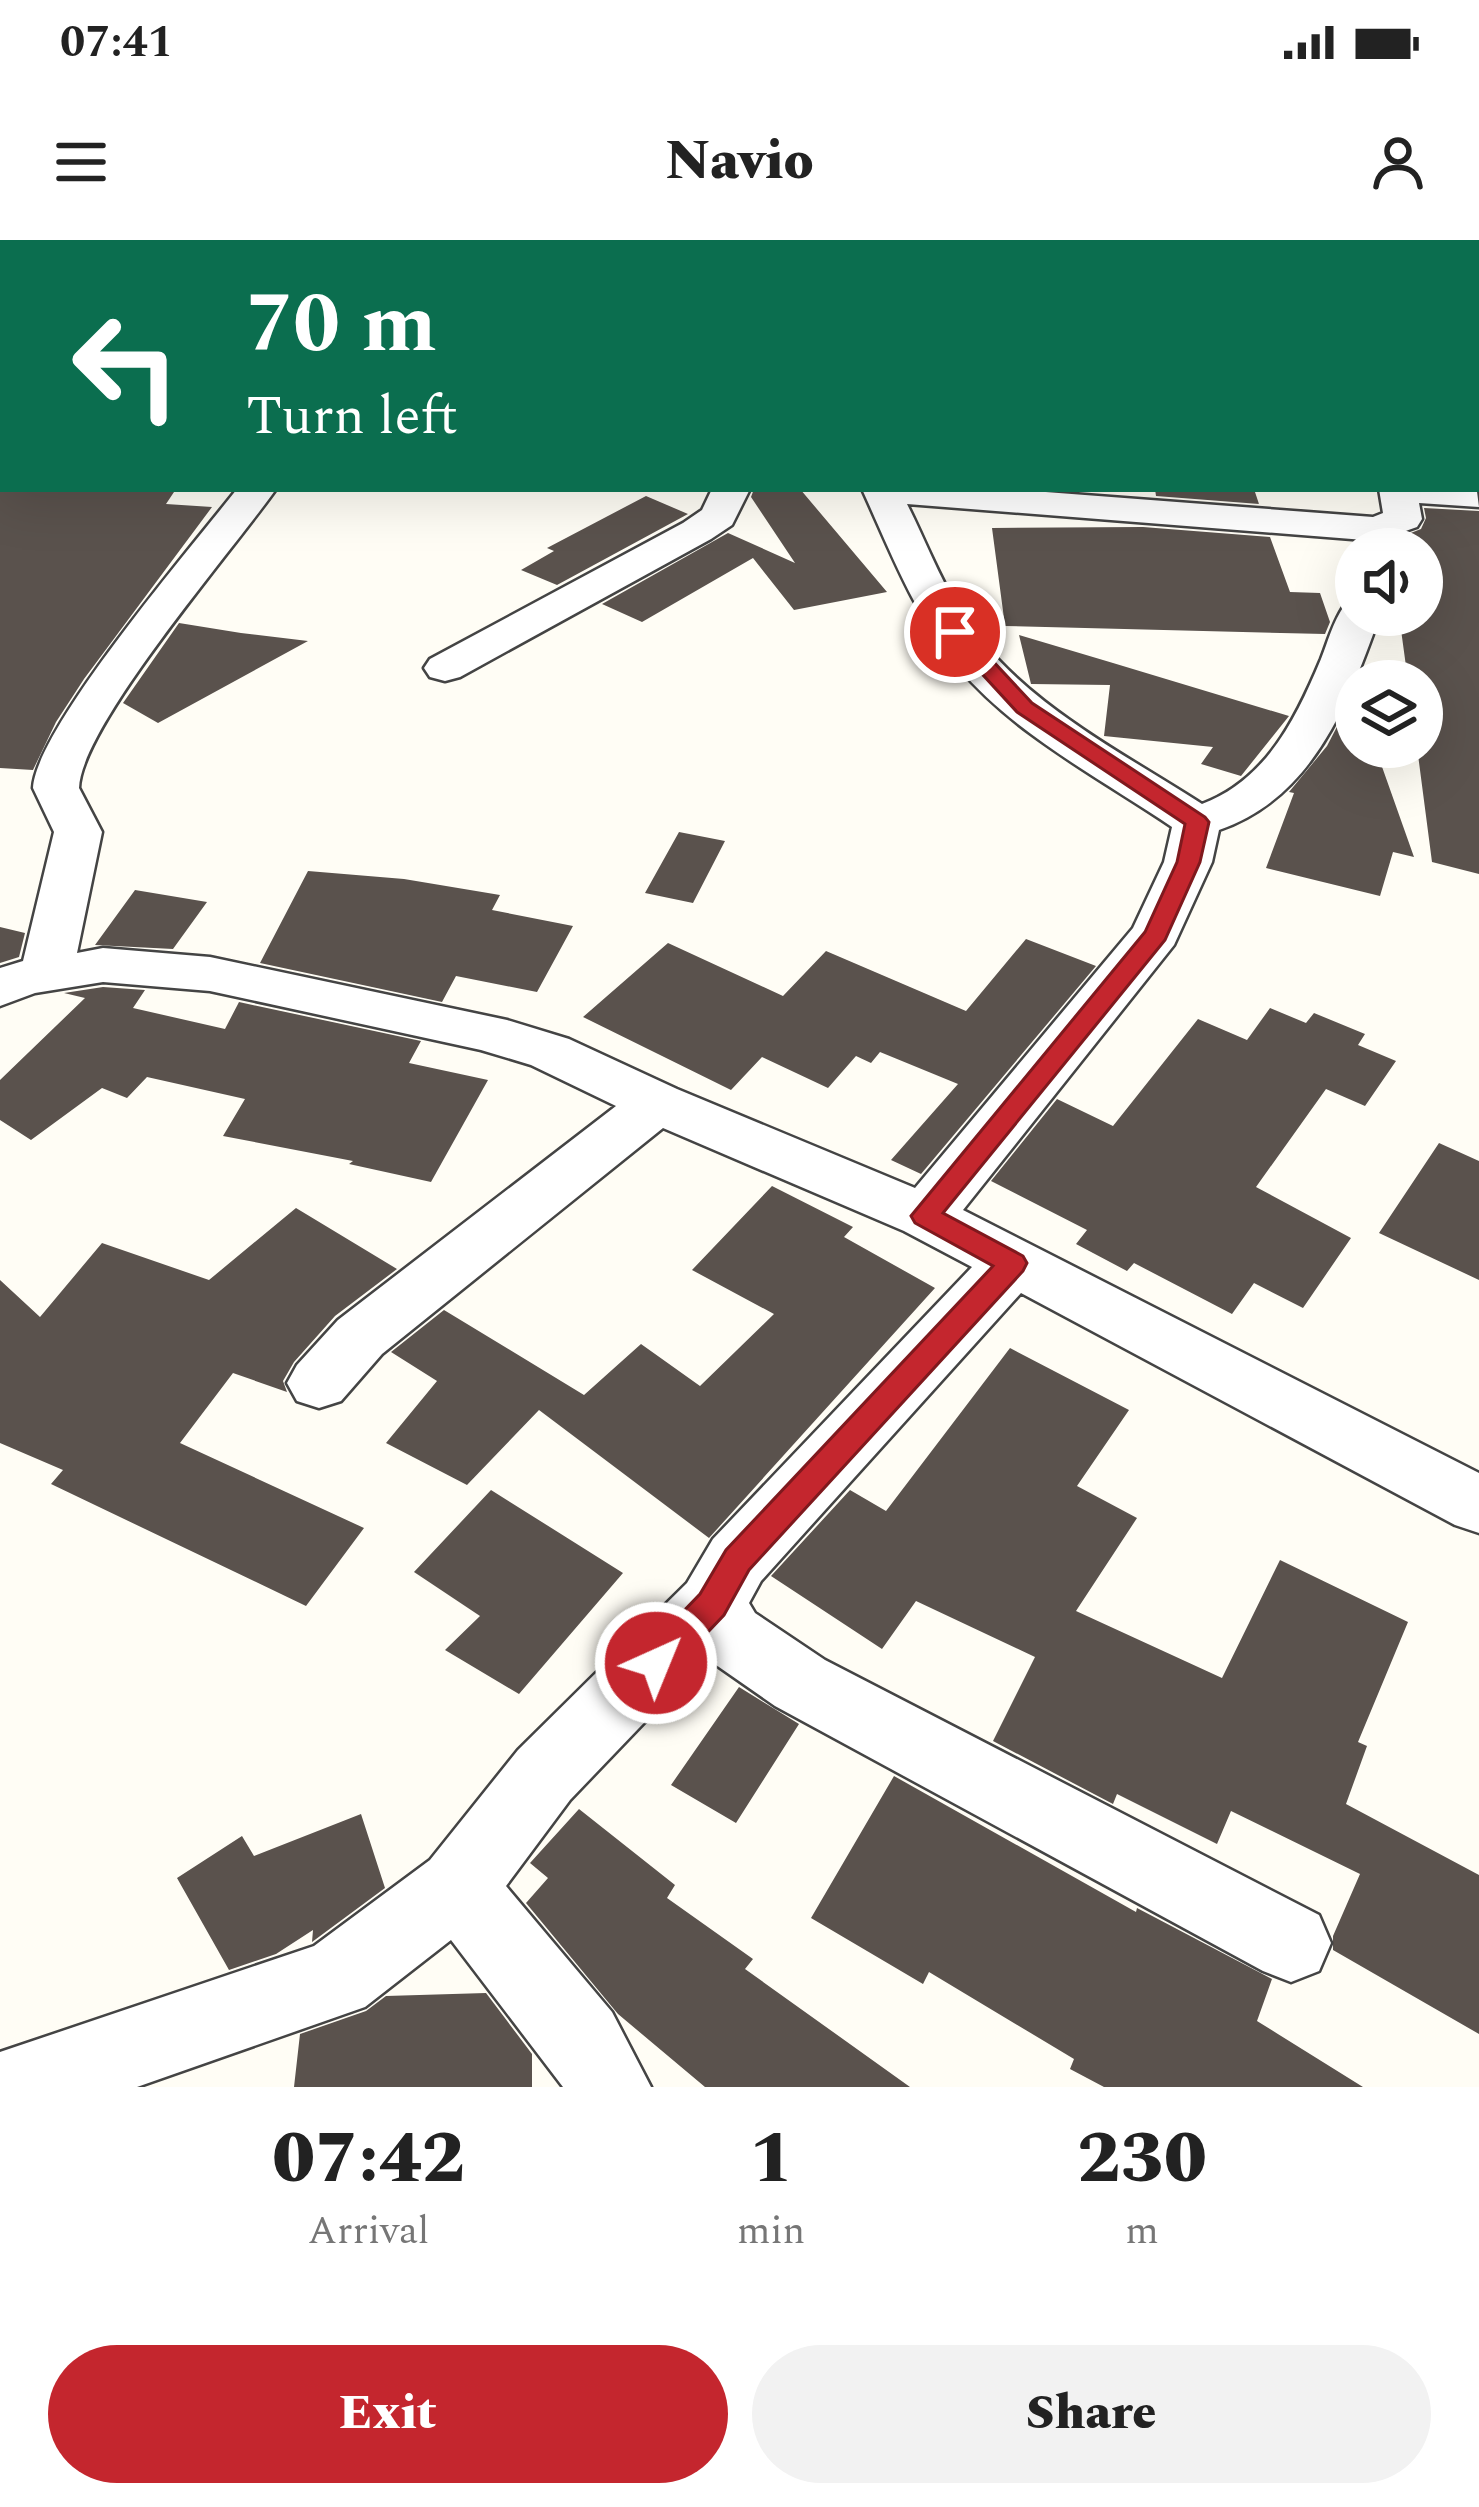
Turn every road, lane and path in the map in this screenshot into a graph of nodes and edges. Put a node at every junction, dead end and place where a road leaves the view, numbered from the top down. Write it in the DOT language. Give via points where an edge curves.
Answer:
graph roads {
  1 [pos="254,492"];
  2 [pos="730,492"];
  3 [pos="883,492"];
  4 [pos="902,492"];
  5 [pos="1398,492"];
  6 [pos="1433,492"];
  7 [pos="1479,496"];
  8 [pos="1390,528"];
  9 [pos="1335,535"];
  10 [pos="1350,636"];
  11 [pos="446,668"];
  12 [pos="1197,822"];
  13 [pos="23,982"];
  14 [pos="657,1103"];
  15 [pos="925,1216"];
  16 [pos="1013,1263"];
  17 [pos="319,1383"];
  18 [pos="1479,1505"];
  19 [pos="712,1605"];
  20 [pos="458,1887"];
  21 [pos="1291,1943"];
  22 [pos="15,2087"];
  23 [pos="609,2087"];
  1 -- 13 [label="street" via="57,771 54,787 78,832"];
  2 -- 11 [label="street" via="718,517 697,531"];
  3 -- 12 [label="street" via="937,608 974,658 1024,707"];
  4 -- 9 [label="street"];
  5 -- 8 [label="street" via="1402,518"];
  6 -- 7 [label="street"];
  10 -- 12 [label="street" via="1320,704 1271,781 1242,804"];
  12 -- 15 [label="street" via="1156,934"];
  13 -- 14 [label="street" via="103,965 261,983 550,1052"];
  14 -- 15 [label="street"];
  14 -- 17 [label="street" via="360,1337"];
  15 -- 16 [label="street"];
  16 -- 18 [label="street"];
  16 -- 19 [label="street" via="737,1560"];
  19 -- 20 [label="street" via="544,1774"];
  19 -- 21 [label="street" via="730,1635 800,1683"];
  20 -- 22 [label="street" via="337,1979"];
  20 -- 23 [label="street" via="583,2041"];
}
